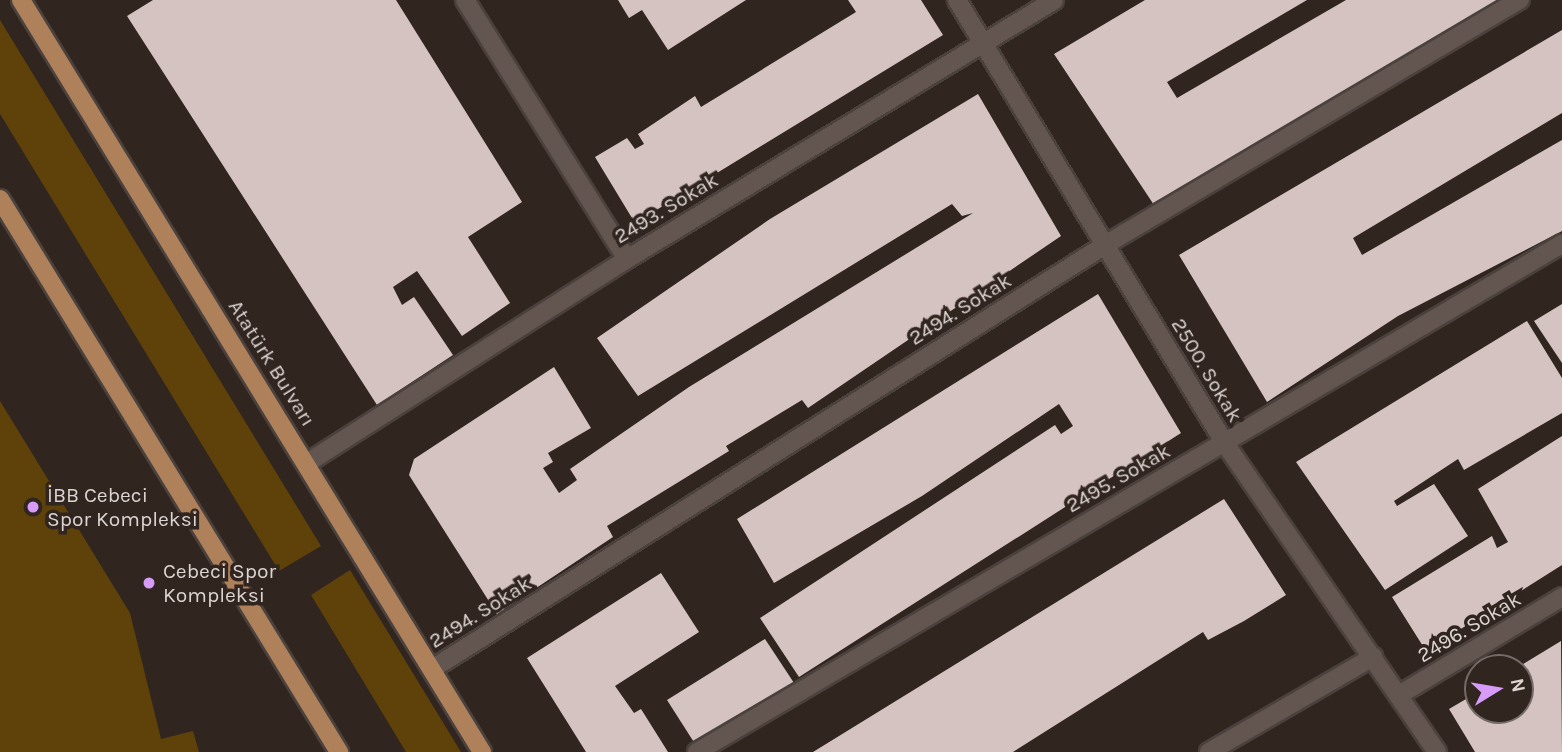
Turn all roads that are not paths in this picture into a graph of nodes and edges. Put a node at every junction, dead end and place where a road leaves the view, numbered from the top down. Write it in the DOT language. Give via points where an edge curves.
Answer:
graph roads {
  1 [pos="466,0"];
  2 [pos="957,0"];
  3 [pos="1055,0"];
  4 [pos="1520,0"];
  5 [pos="24,1"];
  6 [pos="982,42"];
  7 [pos="0,199"];
  8 [pos="1562,244"];
  9 [pos="1105,245"];
  10 [pos="627,259"];
  11 [pos="1224,442"];
  12 [pos="307,463"];
  13 [pos="1562,597"];
  14 [pos="1373,657"];
  15 [pos="432,669"];
  16 [pos="1399,695"];
  17 [pos="339,752"];
  18 [pos="482,752"];
  19 [pos="697,752"];
  20 [pos="1209,752"];
  21 [pos="1437,752"];
  1 -- 10 [label="street"];
  2 -- 6 [label="street, 2500. Sokak"];
  3 -- 6 [label="street, 2493. Sokak"];
  4 -- 9 [label="street, 2494. Sokak"];
  5 -- 12 [label="main road, Atatürk Bulvarı"];
  6 -- 9 [label="street, 2500. Sokak"];
  6 -- 10 [label="street, 2493. Sokak"];
  7 -- 17 [label="main road"];
  8 -- 11 [label="street, 2495. Sokak"];
  9 -- 11 [label="street, 2500. Sokak"];
  9 -- 15 [label="street, 2494. Sokak"];
  10 -- 12 [label="street, 2493. Sokak"];
  11 -- 14 [label="street, 2500. Sokak"];
  11 -- 19 [label="street, 2495. Sokak"];
  12 -- 15 [label="main road, Atatürk Bulvarı"];
  13 -- 16 [label="street, 2496. Sokak"];
  14 -- 16 [label="street, 2500. Sokak"];
  14 -- 20 [label="street"];
  15 -- 18 [label="main road, Atatürk Bulvarı"];
  16 -- 21 [label="street, 2500. Sokak"];
}
